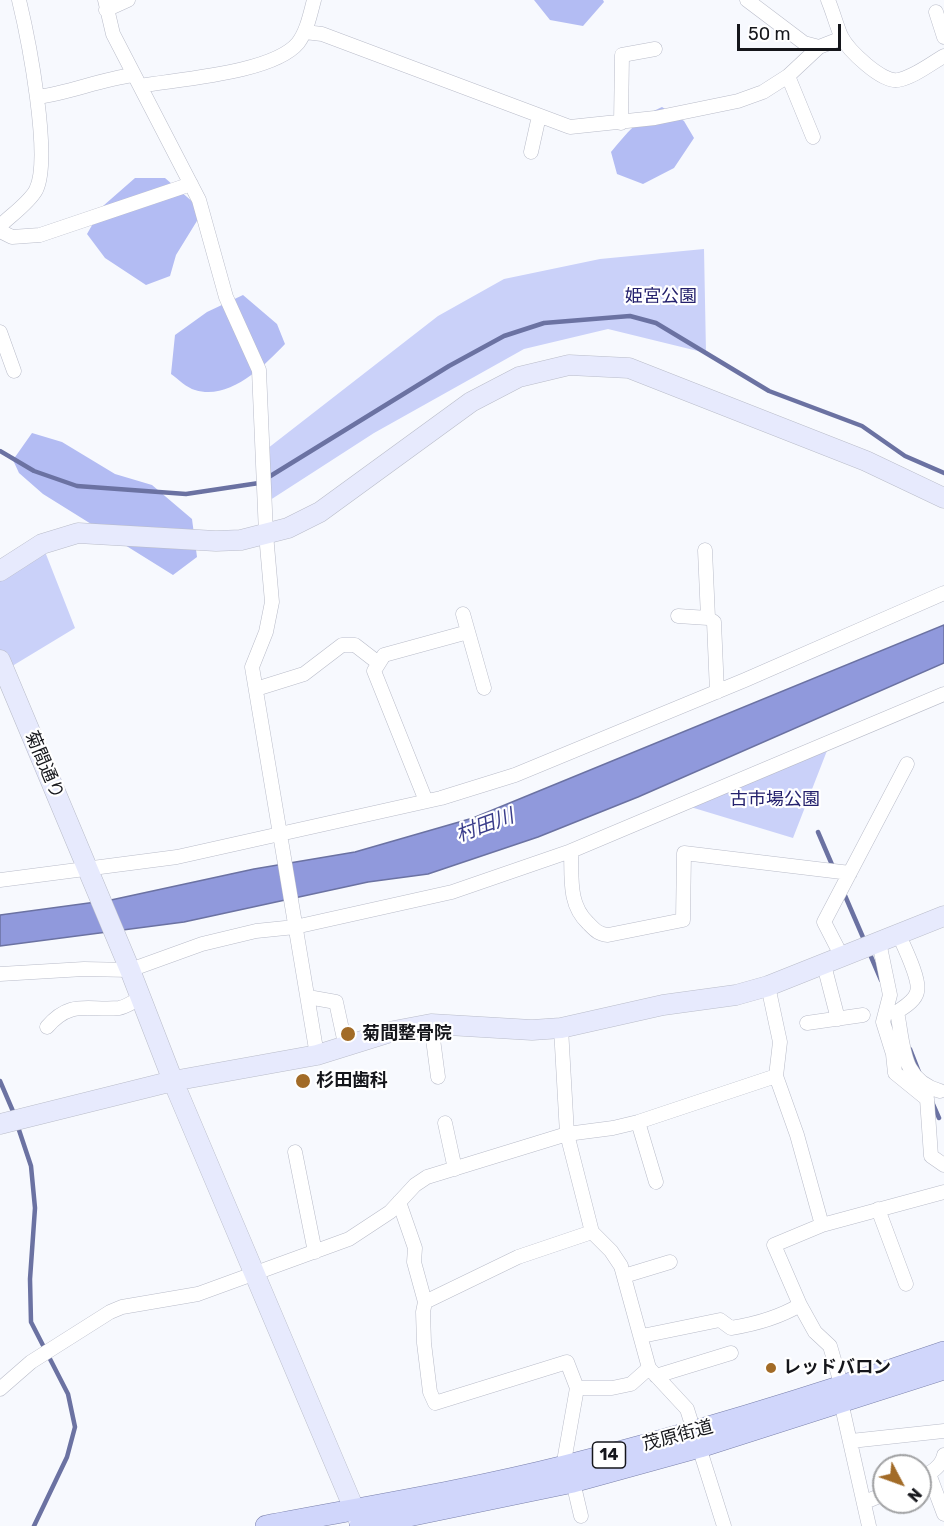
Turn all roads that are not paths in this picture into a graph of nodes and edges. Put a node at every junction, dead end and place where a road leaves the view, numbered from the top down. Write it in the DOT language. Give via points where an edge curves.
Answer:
graph roads {
  1 [pos="19,0"];
  2 [pos="128,0"];
  3 [pos="314,0"];
  4 [pos="747,0"];
  5 [pos="828,0"];
  6 [pos="105,5"];
  7 [pos="936,12"];
  8 [pos="305,32"];
  9 [pos="944,37"];
  10 [pos="842,38"];
  11 [pos="819,47"];
  12 [pos="655,49"];
  13 [pos="944,57"];
  14 [pos="788,76"];
  15 [pos="137,80"];
  16 [pos="37,97"];
  17 [pos="539,116"];
  18 [pos="621,123"];
  19 [pos="813,137"];
  20 [pos="531,152"];
  21 [pos="191,184"];
  22 [pos="1,232"];
  23 [pos="0,332"];
  24 [pos="14,371"];
  25 [pos="944,498"];
  26 [pos="266,534"];
  27 [pos="705,550"];
  28 [pos="0,571"];
  29 [pos="944,593"];
  30 [pos="463,614"];
  31 [pos="678,616"];
  32 [pos="708,618"];
  33 [pos="468,632"];
  34 [pos="0,660"];
  35 [pos="377,662"];
  36 [pos="484,688"];
  37 [pos="256,689"];
  38 [pos="717,692"];
  39 [pos="944,694"];
  40 [pos="907,764"];
  41 [pos="426,801"];
  42 [pos="279,832"];
  43 [pos="571,851"];
  44 [pos="87,869"];
  45 [pos="850,873"];
  46 [pos="0,880"];
  47 [pos="944,916"];
  48 [pos="295,927"];
  49 [pos="898,933"];
  50 [pos="879,942"];
  51 [pos="842,957"];
  52 [pos="824,965"];
  53 [pos="130,970"];
  54 [pos="0,974"];
  55 [pos="768,986"];
  56 [pos="308,997"];
  57 [pos="141,998"];
  58 [pos="863,1016"];
  59 [pos="838,1019"];
  60 [pos="807,1023"];
  61 [pos="431,1024"];
  62 [pos="47,1027"];
  63 [pos="561,1028"];
  64 [pos="346,1048"];
  65 [pos="318,1055"];
  66 [pos="438,1077"];
  67 [pos="776,1077"];
  68 [pos="172,1082"];
  69 [pos="940,1091"];
  70 [pos="638,1122"];
  71 [pos="445,1123"];
  72 [pos="0,1124"];
  73 [pos="567,1134"];
  74 [pos="295,1152"];
  75 [pos="944,1165"];
  76 [pos="455,1169"];
  77 [pos="656,1182"];
  78 [pos="944,1192"];
  79 [pos="399,1202"];
  80 [pos="879,1209"];
  81 [pos="822,1226"];
  82 [pos="592,1232"];
  83 [pos="315,1252"];
  84 [pos="670,1262"];
  85 [pos="254,1273"];
  86 [pos="624,1276"];
  87 [pos="906,1284"];
  88 [pos="425,1302"];
  89 [pos="800,1305"];
  90 [pos="642,1336"];
  91 [pos="944,1352"];
  92 [pos="731,1353"];
  93 [pos="944,1369"];
  94 [pos="653,1372"];
  95 [pos="577,1388"];
  96 [pos="0,1389"];
  97 [pos="842,1394"];
  98 [pos="944,1431"];
  99 [pos="698,1440"];
  100 [pos="851,1440"];
  101 [pos="944,1455"];
  102 [pos="932,1470"];
  103 [pos="568,1474"];
  104 [pos="932,1490"];
  105 [pos="872,1499"];
  106 [pos="865,1502"];
  107 [pos="944,1514"];
  108 [pos="581,1516"];
  109 [pos="359,1522"];
  110 [pos="719,1524"];
  111 [pos="266,1526"];
  112 [pos="868,1526"];
  1 -- 16 [label="street"];
  2 -- 6 [label="street"];
  3 -- 8 [label="street"];
  4 -- 11 [label="street" via="804,42"];
  5 -- 10 [label="street"];
  6 -- 15 [label="street" via="113,34"];
  7 -- 9 [label="street"];
  8 -- 15 [label="street" via="279,58 259,65"];
  8 -- 17 [label="street" via="322,34"];
  10 -- 11 [label="street"];
  10 -- 13 [label="street" via="887,81 915,74"];
  11 -- 14 [label="street"];
  12 -- 18 [label="street" via="622,55"];
  14 -- 18 [label="street" via="763,92 738,101"];
  14 -- 19 [label="street"];
  15 -- 16 [label="street" via="106,78 63,94"];
  15 -- 21 [label="street"];
  16 -- 22 [label="street" via="41,166 36,191"];
  17 -- 18 [label="street" via="570,127"];
  17 -- 20 [label="street"];
  21 -- 22 [label="street" via="40,236 12,237"];
  21 -- 26 [label="street" via="226,297 259,370"];
  23 -- 24 [label="street"];
  25 -- 26 [label="street" via="866,460 629,368 569,364 496,387 320,512"];
  26 -- 28 [label="street" via="216,541 78,533 42,544"];
  26 -- 37 [label="street" via="272,602 266,632 252,667"];
  27 -- 32 [label="street"];
  29 -- 38 [label="street"];
  30 -- 33 [label="street"];
  31 -- 32 [label="street"];
  32 -- 38 [label="street" via="714,622"];
  33 -- 35 [label="street" via="384,655"];
  33 -- 36 [label="street"];
  34 -- 44 [label="street, 菊間通り"];
  35 -- 37 [label="street" via="355,645 342,645 304,674"];
  35 -- 41 [label="street" via="374,671"];
  37 -- 42 [label="street"];
  38 -- 41 [label="street" via="515,775"];
  39 -- 43 [label="street"];
  40 -- 45 [label="street"];
  41 -- 42 [label="street"];
  42 -- 44 [label="street" via="177,857"];
  42 -- 48 [label="street"];
  43 -- 45 [label="street" via="574,906 598,934 608,935 683,920 684,853"];
  43 -- 48 [label="street" via="452,892"];
  44 -- 46 [label="street"];
  44 -- 53 [label="street, 菊間通り"];
  45 -- 51 [label="street" via="824,922"];
  47 -- 49 [label="street"];
  48 -- 53 [label="street" via="256,931 202,944"];
  48 -- 56 [label="street"];
  49 -- 50 [label="street"];
  49 -- 69 [label="street" via="918,992 897,1012 908,1069 926,1088"];
  50 -- 51 [label="street"];
  50 -- 75 [label="street" via="890,994 883,1022 895,1072 927,1099 931,1156"];
  51 -- 52 [label="street"];
  52 -- 55 [label="street"];
  52 -- 59 [label="street"];
  53 -- 54 [label="street"];
  53 -- 57 [label="street, 菊間通り"];
  55 -- 63 [label="street"];
  55 -- 67 [label="street" via="780,1041"];
  56 -- 64 [label="street" via="336,1002"];
  56 -- 65 [label="street"];
  57 -- 62 [label="street" via="120,1008 71,1009"];
  57 -- 68 [label="street, 菊間通り"];
  58 -- 59 [label="street"];
  59 -- 60 [label="street"];
  61 -- 63 [label="street"];
  61 -- 64 [label="street" via="394,1031"];
  61 -- 66 [label="street"];
  63 -- 73 [label="street"];
  64 -- 65 [label="street"];
  65 -- 68 [label="street"];
  67 -- 70 [label="street"];
  67 -- 81 [label="street"];
  68 -- 72 [label="street"];
  68 -- 85 [label="street, 菊間通り"];
  70 -- 73 [label="street"];
  70 -- 77 [label="street"];
  71 -- 76 [label="street"];
  73 -- 76 [label="street"];
  73 -- 82 [label="street"];
  74 -- 83 [label="street"];
  76 -- 79 [label="street" via="427,1177"];
  78 -- 80 [label="street"];
  79 -- 83 [label="street" via="349,1239"];
  79 -- 88 [label="street" via="415,1248 414,1262"];
  80 -- 81 [label="street"];
  80 -- 87 [label="street"];
  81 -- 89 [label="street" via="774,1245"];
  82 -- 86 [label="street" via="611,1251"];
  82 -- 88 [label="street" via="518,1257"];
  83 -- 85 [label="street"];
  84 -- 86 [label="street"];
  85 -- 96 [label="street" via="198,1294 110,1312 31,1362"];
  85 -- 109 [label="street, 菊間通り"];
  86 -- 90 [label="street"];
  88 -- 95 [label="street" via="424,1343 435,1403 567,1362"];
  89 -- 90 [label="street" via="759,1323 731,1328 720,1320"];
  89 -- 97 [label="street" via="815,1332 830,1346"];
  90 -- 94 [label="street"];
  91 -- 97 [label="main road, 茂原街道 / 14"];
  92 -- 94 [label="street"];
  93 -- 97 [label="main road, 茂原街道 / 14"];
  94 -- 95 [label="street" via="631,1384"];
  94 -- 99 [label="street" via="687,1409"];
  95 -- 103 [label="street"];
  97 -- 99 [label="main road, 茂原街道 / 14"];
  97 -- 100 [label="street"];
  98 -- 100 [label="street"];
  99 -- 103 [label="main road, 茂原街道 / 14"];
  99 -- 110 [label="street"];
  100 -- 106 [label="street"];
  101 -- 102 [label="street"];
  103 -- 108 [label="street"];
  103 -- 109 [label="main road, 茂原街道 / 14"];
  104 -- 107 [label="street"];
  105 -- 106 [label="street"];
  106 -- 112 [label="street"];
  109 -- 111 [label="main road, 茂原街道 / 14"];
}
